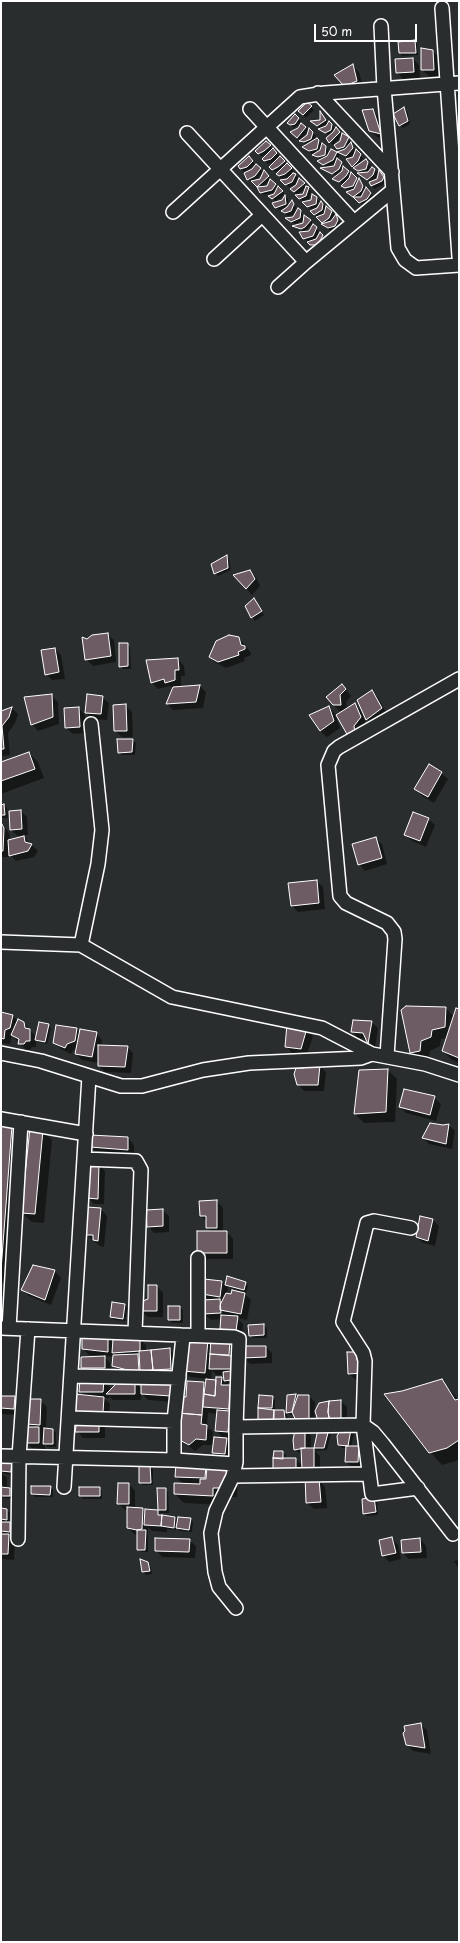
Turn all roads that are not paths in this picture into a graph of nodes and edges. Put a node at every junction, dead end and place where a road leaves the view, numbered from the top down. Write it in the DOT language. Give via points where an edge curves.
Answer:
graph roads {
  1 [pos="442,8"];
  2 [pos="381,26"];
  3 [pos="453,83"];
  4 [pos="384,88"];
  5 [pos="318,94"];
  6 [pos="250,109"];
  7 [pos="267,127"];
  8 [pos="187,133"];
  9 [pos="219,170"];
  10 [pos="392,172"];
  11 [pos="393,190"];
  12 [pos="173,212"];
  13 [pos="262,215"];
  14 [pos="354,222"];
  15 [pos="459,257"];
  16 [pos="214,259"];
  17 [pos="306,262"];
  18 [pos="459,265"];
  19 [pos="278,287"];
  20 [pos="459,679"];
  21 [pos="91,724"];
  22 [pos="1,942"];
  23 [pos="81,945"];
  24 [pos="1,1053"];
  25 [pos="372,1054"];
  26 [pos="387,1056"];
  27 [pos="459,1074"];
  28 [pos="89,1076"];
  29 [pos="1,1119"];
  30 [pos="21,1122"];
  31 [pos="86,1134"];
  32 [pos="84,1159"];
  33 [pos="411,1228"];
  34 [pos="198,1258"];
  35 [pos="5,1328"];
  36 [pos="28,1329"];
  37 [pos="74,1330"];
  38 [pos="135,1333"];
  39 [pos="181,1335"];
  40 [pos="198,1335"];
  41 [pos="71,1376"];
  42 [pos="179,1378"];
  43 [pos="69,1418"];
  44 [pos="174,1421"];
  45 [pos="363,1426"];
  46 [pos="236,1427"];
  47 [pos="1,1456"];
  48 [pos="19,1457"];
  49 [pos="66,1459"];
  50 [pos="174,1460"];
  51 [pos="236,1462"];
  52 [pos="368,1474"];
  53 [pos="233,1476"];
  54 [pos="64,1487"];
  55 [pos="418,1488"];
  56 [pos="453,1534"];
  57 [pos="18,1539"];
  58 [pos="236,1608"];
  1 -- 3 [label="street"];
  2 -- 4 [label="street"];
  3 -- 4 [label="street"];
  3 -- 15 [label="street"];
  4 -- 5 [label="street"];
  4 -- 10 [label="street"];
  5 -- 7 [label="street" via="294,100"];
  5 -- 10 [label="street"];
  6 -- 7 [label="street"];
  7 -- 9 [label="street"];
  7 -- 14 [label="street"];
  8 -- 9 [label="street"];
  9 -- 12 [label="street"];
  9 -- 13 [label="street"];
  10 -- 11 [label="street"];
  11 -- 14 [label="street"];
  11 -- 18 [label="street" via="398,248 405,260 416,268"];
  13 -- 16 [label="street"];
  13 -- 17 [label="street"];
  14 -- 17 [label="street"];
  17 -- 19 [label="street"];
  20 -- 26 [label="street" via="339,747 334,751 328,764 340,896 346,903 387,923 394,932"];
  21 -- 23 [label="street" via="102,830 98,864"];
  22 -- 23 [label="street"];
  23 -- 25 [label="street" via="172,997 322,1028"];
  24 -- 28 [label="street" via="41,1060"];
  25 -- 26 [label="street"];
  25 -- 28 [label="street" via="361,1058 249,1063 203,1070 142,1086 122,1086"];
  26 -- 27 [label="street"];
  28 -- 31 [label="street"];
  29 -- 30 [label="street"];
  30 -- 31 [label="street"];
  30 -- 35 [label="street"];
  31 -- 32 [label="street"];
  32 -- 37 [label="street"];
  32 -- 38 [label="street" via="136,1161 141,1170"];
  33 -- 45 [label="street" via="374,1221 370,1221 365,1227 343,1322 363,1353 365,1361"];
  34 -- 40 [label="street"];
  35 -- 36 [label="street"];
  36 -- 37 [label="street"];
  36 -- 48 [label="street"];
  37 -- 38 [label="street"];
  37 -- 41 [label="street"];
  38 -- 39 [label="street"];
  39 -- 40 [label="street"];
  39 -- 42 [label="street" via="183,1337"];
  40 -- 46 [label="street" via="239,1339"];
  41 -- 42 [label="street"];
  41 -- 43 [label="street"];
  42 -- 44 [label="street"];
  43 -- 44 [label="street"];
  43 -- 49 [label="street"];
  44 -- 50 [label="street"];
  45 -- 46 [label="street"];
  45 -- 52 [label="street"];
  45 -- 55 [label="street" via="373,1432"];
  46 -- 51 [label="street"];
  47 -- 48 [label="street"];
  48 -- 49 [label="street"];
  48 -- 57 [label="street"];
  49 -- 50 [label="street"];
  49 -- 54 [label="street"];
  50 -- 51 [label="street" via="233,1464"];
  51 -- 53 [label="street"];
  52 -- 53 [label="street"];
  52 -- 55 [label="street" via="372,1494"];
  53 -- 58 [label="street" via="216,1512 211,1533 219,1587"];
  55 -- 56 [label="street"];
}
